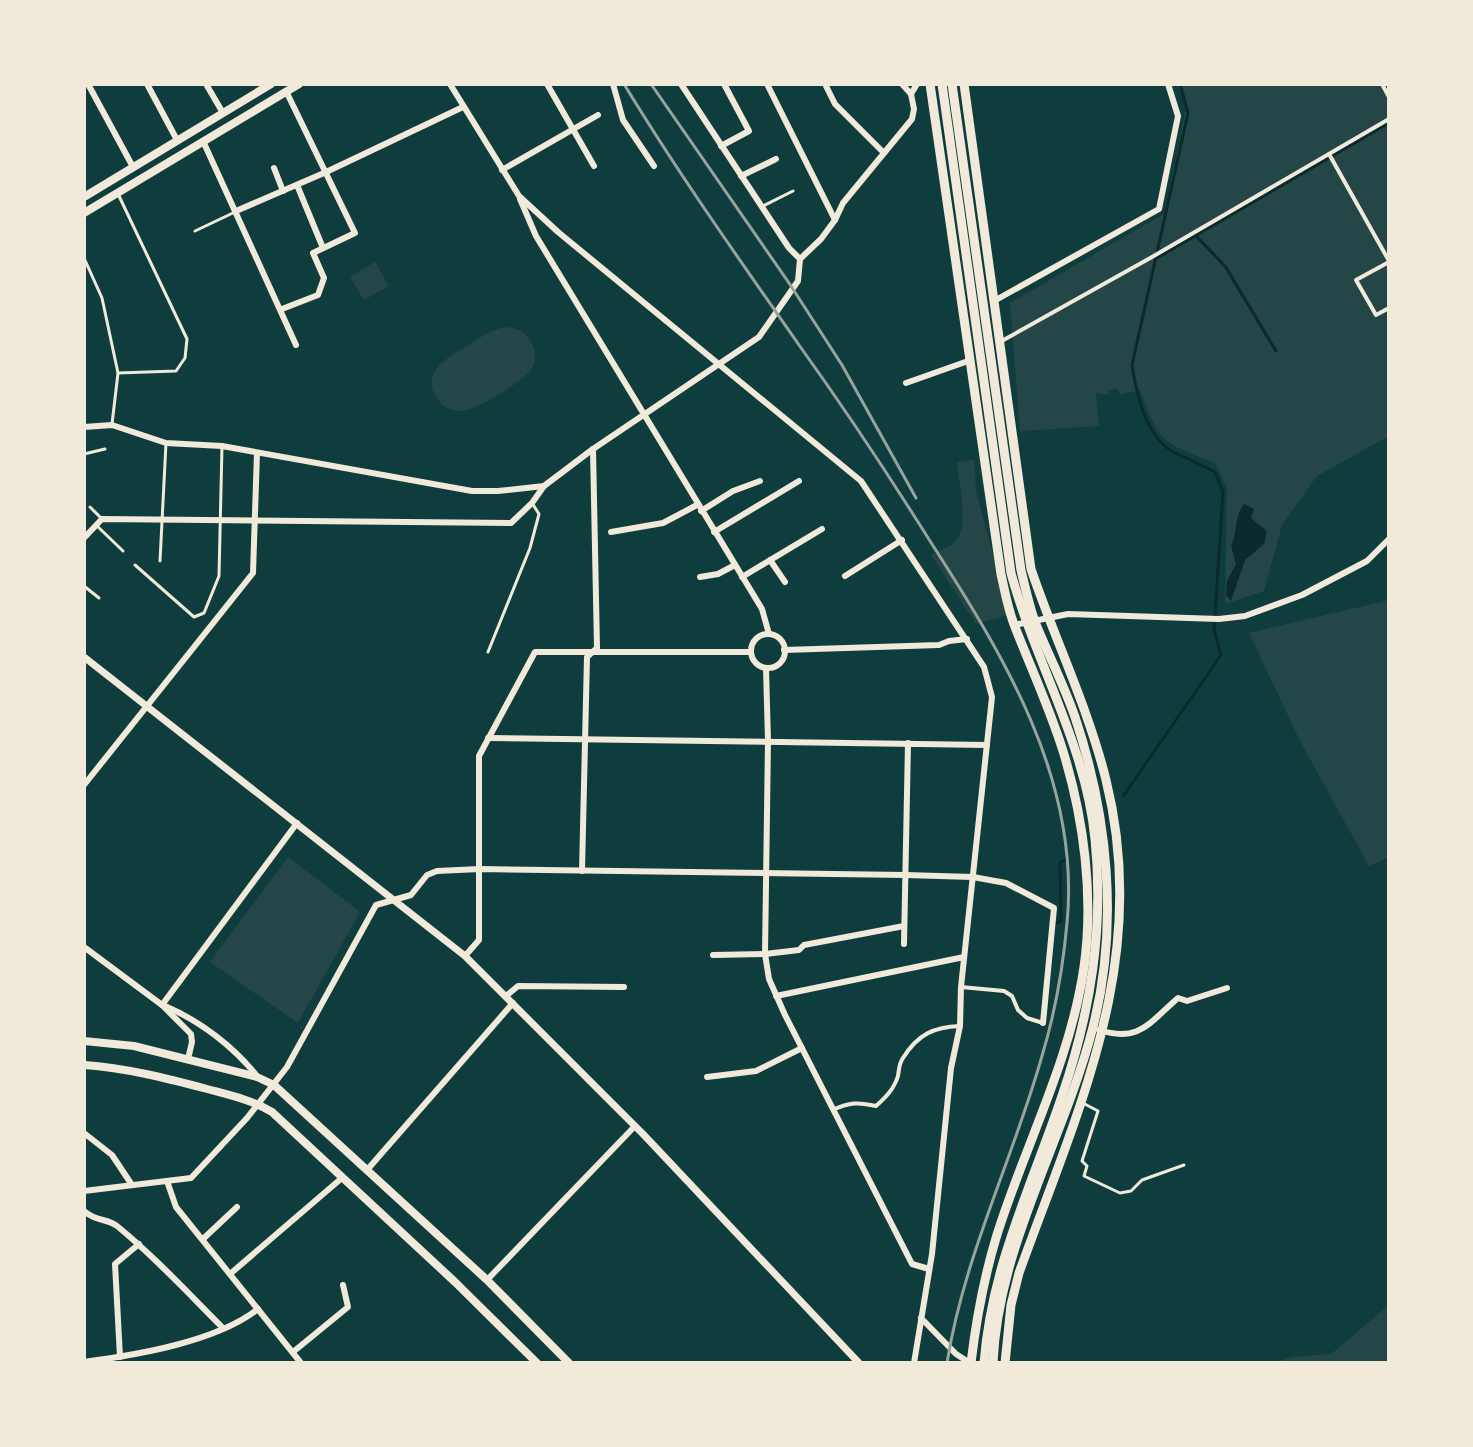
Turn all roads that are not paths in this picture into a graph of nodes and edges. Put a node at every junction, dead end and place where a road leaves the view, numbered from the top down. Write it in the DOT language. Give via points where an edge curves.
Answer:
graph roads {
  1 [pos="88,84"];
  2 [pos="147,84"];
  3 [pos="206,84"];
  4 [pos="271,84"];
  5 [pos="299,84"];
  6 [pos="450,84"];
  7 [pos="547,84"];
  8 [pos="613,84"];
  9 [pos="681,84"];
  10 [pos="724,84"];
  11 [pos="767,84"];
  12 [pos="825,84"];
  13 [pos="902,84"];
  14 [pos="917,84"];
  15 [pos="930,84"];
  16 [pos="942,84"];
  17 [pos="952,84"];
  18 [pos="964,84"];
  19 [pos="1168,84"];
  20 [pos="1382,84"];
  21 [pos="286,91"];
  22 [pos="911,94"];
  23 [pos="1389,97"];
  24 [pos="463,107"];
  25 [pos="223,113"];
  26 [pos="598,115"];
  27 [pos="1389,119"];
  28 [pos="572,130"];
  29 [pos="177,140"];
  30 [pos="203,141"];
  31 [pos="721,146"];
  32 [pos="884,153"];
  33 [pos="1329,154"];
  34 [pos="776,159"];
  35 [pos="975,163"];
  36 [pos="959,165"];
  37 [pos="594,166"];
  38 [pos="654,166"];
  39 [pos="942,166"];
  40 [pos="133,167"];
  41 [pos="274,168"];
  42 [pos="502,170"];
  43 [pos="324,173"];
  44 [pos="741,176"];
  45 [pos="297,185"];
  46 [pos="283,191"];
  47 [pos="793,191"];
  48 [pos="117,193"];
  49 [pos="85,195"];
  50 [pos="519,196"];
  51 [pos="761,207"];
  52 [pos="236,211"];
  53 [pos="84,213"];
  54 [pos="835,220"];
  55 [pos="195,231"];
  56 [pos="323,248"];
  57 [pos="84,258"];
  58 [pos="800,259"];
  59 [pos="1389,261"];
  60 [pos="970,279"];
  61 [pos="958,281"];
  62 [pos="994,301"];
  63 [pos="1389,308"];
  64 [pos="282,309"];
  65 [pos="1000,342"];
  66 [pos="296,345"];
  67 [pos="971,360"];
  68 [pos="720,363"];
  69 [pos="118,373"];
  70 [pos="906,383"];
  71 [pos="644,415"];
  72 [pos="112,425"];
  73 [pos="84,427"];
  74 [pos="166,443"];
  75 [pos="222,446"];
  76 [pos="105,449"];
  77 [pos="593,449"];
  78 [pos="257,453"];
  79 [pos="84,454"];
  80 [pos="760,481"];
  81 [pos="799,481"];
  82 [pos="544,486"];
  83 [pos="532,503"];
  84 [pos="90,507"];
  85 [pos="699,508"];
  86 [pos="102,519"];
  87 [pos="163,519"];
  88 [pos="221,521"];
  89 [pos="256,522"];
  90 [pos="96,525"];
  91 [pos="822,529"];
  92 [pos="611,532"];
  93 [pos="714,532"];
  94 [pos="84,538"];
  95 [pos="1389,539"];
  96 [pos="902,540"];
  97 [pos="123,551"];
  98 [pos="770,560"];
  99 [pos="160,561"];
  100 [pos="135,565"];
  101 [pos="735,565"];
  102 [pos="845,576"];
  103 [pos="700,577"];
  104 [pos="742,577"];
  105 [pos="785,582"];
  106 [pos="84,586"];
  107 [pos="99,598"];
  108 [pos="1048,618"];
  109 [pos="1030,622"];
  110 [pos="1014,625"];
  111 [pos="769,634"];
  112 [pos="967,639"];
  113 [pos="784,650"];
  114 [pos="488,652"];
  115 [pos="592,652"];
  116 [pos="751,652"];
  117 [pos="84,657"];
  118 [pos="766,668"];
  119 [pos="1075,670"];
  120 [pos="1058,677"];
  121 [pos="148,708"];
  122 [pos="488,738"];
  123 [pos="586,740"];
  124 [pos="768,741"];
  125 [pos="908,743"];
  126 [pos="987,745"];
  127 [pos="84,785"];
  128 [pos="297,823"];
  129 [pos="1096,848"];
  130 [pos="1083,850"];
  131 [pos="480,869"];
  132 [pos="582,871"];
  133 [pos="766,873"];
  134 [pos="905,875"];
  135 [pos="973,877"];
  136 [pos="394,899"];
  137 [pos="904,926"];
  138 [pos="904,944"];
  139 [pos="84,947"];
  140 [pos="765,954"];
  141 [pos="713,955"];
  142 [pos="465,956"];
  143 [pos="964,957"];
  144 [pos="624,987"];
  145 [pos="961,987"];
  146 [pos="1227,988"];
  147 [pos="506,996"];
  148 [pos="776,996"];
  149 [pos="513,1003"];
  150 [pos="162,1005"];
  151 [pos="1043,1023"];
  152 [pos="960,1026"];
  153 [pos="1098,1030"];
  154 [pos="84,1041"];
  155 [pos="802,1048"];
  156 [pos="188,1059"];
  157 [pos="84,1065"];
  158 [pos="257,1077"];
  159 [pos="707,1077"];
  160 [pos="274,1085"];
  161 [pos="1070,1099"];
  162 [pos="1081,1102"];
  163 [pos="259,1104"];
  164 [pos="833,1110"];
  165 [pos="635,1126"];
  166 [pos="84,1133"];
  167 [pos="1184,1165"];
  168 [pos="367,1170"];
  169 [pos="343,1177"];
  170 [pos="167,1181"];
  171 [pos="132,1185"];
  172 [pos="84,1191"];
  173 [pos="237,1207"];
  174 [pos="84,1211"];
  175 [pos="203,1239"];
  176 [pos="139,1244"];
  177 [pos="929,1269"];
  178 [pos="230,1274"];
  179 [pos="487,1280"];
  180 [pos="343,1285"];
  181 [pos="258,1309"];
  182 [pos="921,1318"];
  183 [pos="222,1327"];
  184 [pos="293,1352"];
  185 [pos="120,1357"];
  186 [pos="84,1362"];
  187 [pos="301,1363"];
  188 [pos="537,1363"];
  189 [pos="569,1363"];
  190 [pos="859,1363"];
  191 [pos="914,1363"];
  192 [pos="971,1363"];
  193 [pos="984,1363"];
  194 [pos="993,1363"];
  195 [pos="1005,1363"];
  1 -- 40 [label="street"];
  2 -- 29 [label="street"];
  3 -- 25 [label="street"];
  4 -- 25 [label="main road"];
  5 -- 21 [label="main road"];
  6 -- 24 [label="street"];
  7 -- 28 [label="street"];
  8 -- 38 [label="street" via="623,120"];
  9 -- 31 [label="street"];
  10 -- 31 [label="street" via="749,131"];
  11 -- 54 [label="street"];
  12 -- 32 [label="street" via="835,104"];
  13 -- 22 [label="street"];
  14 -- 22 [label="street"];
  15 -- 39 [label="main road"];
  16 -- 36 [label="main road"];
  17 -- 36 [label="main road"];
  18 -- 35 [label="main road"];
  19 -- 62 [label="street" via="1178,116 1159,209"];
  20 -- 23 [label="street"];
  21 -- 30 [label="main road"];
  21 -- 43 [label="street"];
  22 -- 32 [label="street" via="912,119"];
  24 -- 42 [label="street"];
  24 -- 43 [label="street"];
  25 -- 29 [label="main road"];
  26 -- 28 [label="street"];
  27 -- 33 [label="street"];
  28 -- 37 [label="street"];
  28 -- 42 [label="street"];
  29 -- 40 [label="main road"];
  30 -- 48 [label="main road"];
  30 -- 52 [label="street"];
  31 -- 44 [label="street"];
  32 -- 54 [label="street"];
  33 -- 59 [label="street"];
  33 -- 65 [label="street"];
  34 -- 44 [label="street"];
  35 -- 36 [label="main road"];
  35 -- 62 [label="main road"];
  36 -- 39 [label="main road"];
  36 -- 60 [label="main road"];
  36 -- 109 [label="main road"];
  39 -- 61 [label="main road"];
  40 -- 49 [label="main road"];
  41 -- 46 [label="street"];
  42 -- 50 [label="street"];
  43 -- 45 [label="street"];
  43 -- 56 [label="street" via="355,233"];
  44 -- 51 [label="street"];
  45 -- 46 [label="street"];
  45 -- 56 [label="street"];
  46 -- 52 [label="street"];
  47 -- 51 [label="lane"];
  48 -- 53 [label="main road"];
  48 -- 69 [label="lane" via="187,339 185,358 176,371"];
  50 -- 68 [label="street"];
  50 -- 71 [label="street" via="536,236"];
  51 -- 58 [label="street"];
  52 -- 55 [label="lane"];
  52 -- 64 [label="street"];
  54 -- 58 [label="street"];
  56 -- 64 [label="street" via="313,253 324,278 318,295"];
  57 -- 69 [label="lane" via="102,298"];
  58 -- 68 [label="street" via="798,281 764,329"];
  59 -- 63 [label="street" via="1356,280 1376,315"];
  60 -- 61 [label="main road"];
  60 -- 109 [label="main road" via="1011,573"];
  61 -- 67 [label="main road"];
  62 -- 65 [label="main road"];
  64 -- 66 [label="street"];
  65 -- 108 [label="main road" via="1031,569"];
  67 -- 70 [label="street"];
  67 -- 110 [label="main road" via="1001,574"];
  68 -- 71 [label="street"];
  68 -- 96 [label="street" via="848,468"];
  69 -- 72 [label="lane"];
  71 -- 77 [label="street"];
  71 -- 85 [label="street"];
  72 -- 73 [label="street"];
  72 -- 74 [label="street"];
  74 -- 75 [label="street"];
  74 -- 87 [label="lane"];
  75 -- 78 [label="street"];
  75 -- 88 [label="lane"];
  76 -- 79 [label="lane"];
  77 -- 82 [label="street"];
  77 -- 115 [label="street" via="598,534 597,648"];
  78 -- 82 [label="street" via="472,491"];
  78 -- 89 [label="street"];
  80 -- 85 [label="street"];
  81 -- 93 [label="street"];
  82 -- 83 [label="street"];
  83 -- 89 [label="street" via="511,523"];
  83 -- 114 [label="lane" via="539,514 530,548"];
  84 -- 86 [label="lane"];
  85 -- 92 [label="street" via="663,523"];
  85 -- 93 [label="street"];
  86 -- 87 [label="street"];
  86 -- 90 [label="street"];
  87 -- 88 [label="street"];
  87 -- 99 [label="lane"];
  88 -- 89 [label="street"];
  88 -- 100 [label="lane" via="219,576 204,613 194,617"];
  89 -- 121 [label="street" via="253,573"];
  90 -- 94 [label="street"];
  90 -- 97 [label="lane"];
  91 -- 98 [label="street"];
  93 -- 101 [label="street"];
  95 -- 108 [label="street" via="1367,561 1302,595 1245,616"];
  96 -- 102 [label="street"];
  96 -- 112 [label="street"];
  98 -- 104 [label="street"];
  98 -- 105 [label="street"];
  101 -- 103 [label="street"];
  101 -- 104 [label="street"];
  104 -- 111 [label="street" via="762,609"];
  106 -- 107 [label="lane"];
  108 -- 109 [label="street"];
  108 -- 119 [label="main road"];
  109 -- 110 [label="street"];
  109 -- 120 [label="main road"];
  109 -- 129 [label="main road" via="1084,781"];
  110 -- 130 [label="main road" via="1064,752"];
  111 -- 113 [label="street"];
  111 -- 116 [label="street" via="756,639"];
  112 -- 113 [label="street" via="939,645"];
  112 -- 126 [label="street" via="990,684"];
  113 -- 118 [label="street" via="780,663"];
  115 -- 116 [label="street"];
  115 -- 122 [label="street" via="535,652"];
  115 -- 123 [label="street" via="587,657"];
  116 -- 118 [label="street"];
  117 -- 121 [label="street"];
  118 -- 124 [label="street"];
  119 -- 120 [label="main road"];
  119 -- 153 [label="main road" via="1118,845 1113,988"];
  120 -- 153 [label="main road" via="1094,781 1105,848 1108,902"];
  121 -- 127 [label="street"];
  121 -- 128 [label="street"];
  122 -- 123 [label="street"];
  122 -- 131 [label="street" via="479,756"];
  123 -- 124 [label="street"];
  123 -- 132 [label="street"];
  124 -- 125 [label="street"];
  124 -- 133 [label="street"];
  125 -- 126 [label="street"];
  125 -- 134 [label="street"];
  126 -- 135 [label="street"];
  128 -- 136 [label="street"];
  128 -- 150 [label="street"];
  129 -- 130 [label="main road"];
  129 -- 193 [label="main road" via="1097,941 1088,1006 1062,1096 1001,1264"];
  130 -- 192 [label="main road" via="1084,965 1070,1035 996,1238"];
  131 -- 132 [label="street"];
  131 -- 136 [label="street" via="437,871 411,895"];
  131 -- 142 [label="street" via="479,940"];
  132 -- 133 [label="street"];
  133 -- 134 [label="street"];
  133 -- 140 [label="street"];
  134 -- 135 [label="street"];
  134 -- 137 [label="street"];
  135 -- 143 [label="street"];
  135 -- 151 [label="street" via="1006,883 1054,908"];
  136 -- 142 [label="street"];
  136 -- 160 [label="street" via="376,905"];
  137 -- 138 [label="street"];
  137 -- 140 [label="street"];
  139 -- 150 [label="street"];
  140 -- 141 [label="street"];
  140 -- 148 [label="street"];
  142 -- 147 [label="street"];
  143 -- 145 [label="street"];
  143 -- 148 [label="street"];
  144 -- 147 [label="street" via="518,986"];
  145 -- 151 [label="street" via="1004,991 1027,1018"];
  145 -- 152 [label="street"];
  146 -- 153 [label="street" via="1187,1001 1178,998 1130,1036"];
  147 -- 149 [label="street"];
  148 -- 155 [label="street"];
  149 -- 165 [label="street"];
  149 -- 168 [label="street"];
  150 -- 156 [label="street" via="191,1034"];
  150 -- 158 [label="street" via="187,1016 242,1057"];
  152 -- 164 [label="street" via="937,1027 923,1036 901,1059 897,1079 876,1106 846,1103"];
  152 -- 177 [label="street"];
  153 -- 161 [label="main road"];
  153 -- 162 [label="main road"];
  154 -- 156 [label="main road"];
  155 -- 159 [label="street" via="756,1071"];
  155 -- 164 [label="street"];
  156 -- 158 [label="main road"];
  157 -- 163 [label="main road" via="156,1075"];
  158 -- 160 [label="main road"];
  160 -- 163 [label="street"];
  160 -- 168 [label="main road"];
  161 -- 162 [label="lane"];
  161 -- 194 [label="main road" via="1011,1262"];
  162 -- 167 [label="lane" via="1098,1111 1082,1161 1087,1166 1084,1176 1120,1193"];
  162 -- 195 [label="main road" via="1019,1273"];
  163 -- 169 [label="main road"];
  163 -- 170 [label="street" via="191,1178"];
  164 -- 177 [label="street" via="912,1264"];
  165 -- 179 [label="street"];
  165 -- 190 [label="street"];
  166 -- 171 [label="street" via="112,1155"];
  168 -- 179 [label="main road"];
  169 -- 178 [label="street"];
  169 -- 188 [label="main road"];
  170 -- 171 [label="street"];
  170 -- 175 [label="street" via="176,1207"];
  171 -- 172 [label="street"];
  173 -- 175 [label="street"];
  174 -- 176 [label="street" via="112,1222"];
  175 -- 178 [label="street"];
  176 -- 183 [label="street"];
  176 -- 185 [label="street" via="115,1264"];
  177 -- 182 [label="street"];
  178 -- 181 [label="street"];
  179 -- 189 [label="main road"];
  180 -- 184 [label="street" via="348,1307"];
  181 -- 183 [label="street"];
  181 -- 184 [label="street"];
  182 -- 191 [label="street"];
  182 -- 192 [label="street"];
  183 -- 185 [label="street" via="174,1346"];
  184 -- 187 [label="street"];
  185 -- 186 [label="street"];
}
